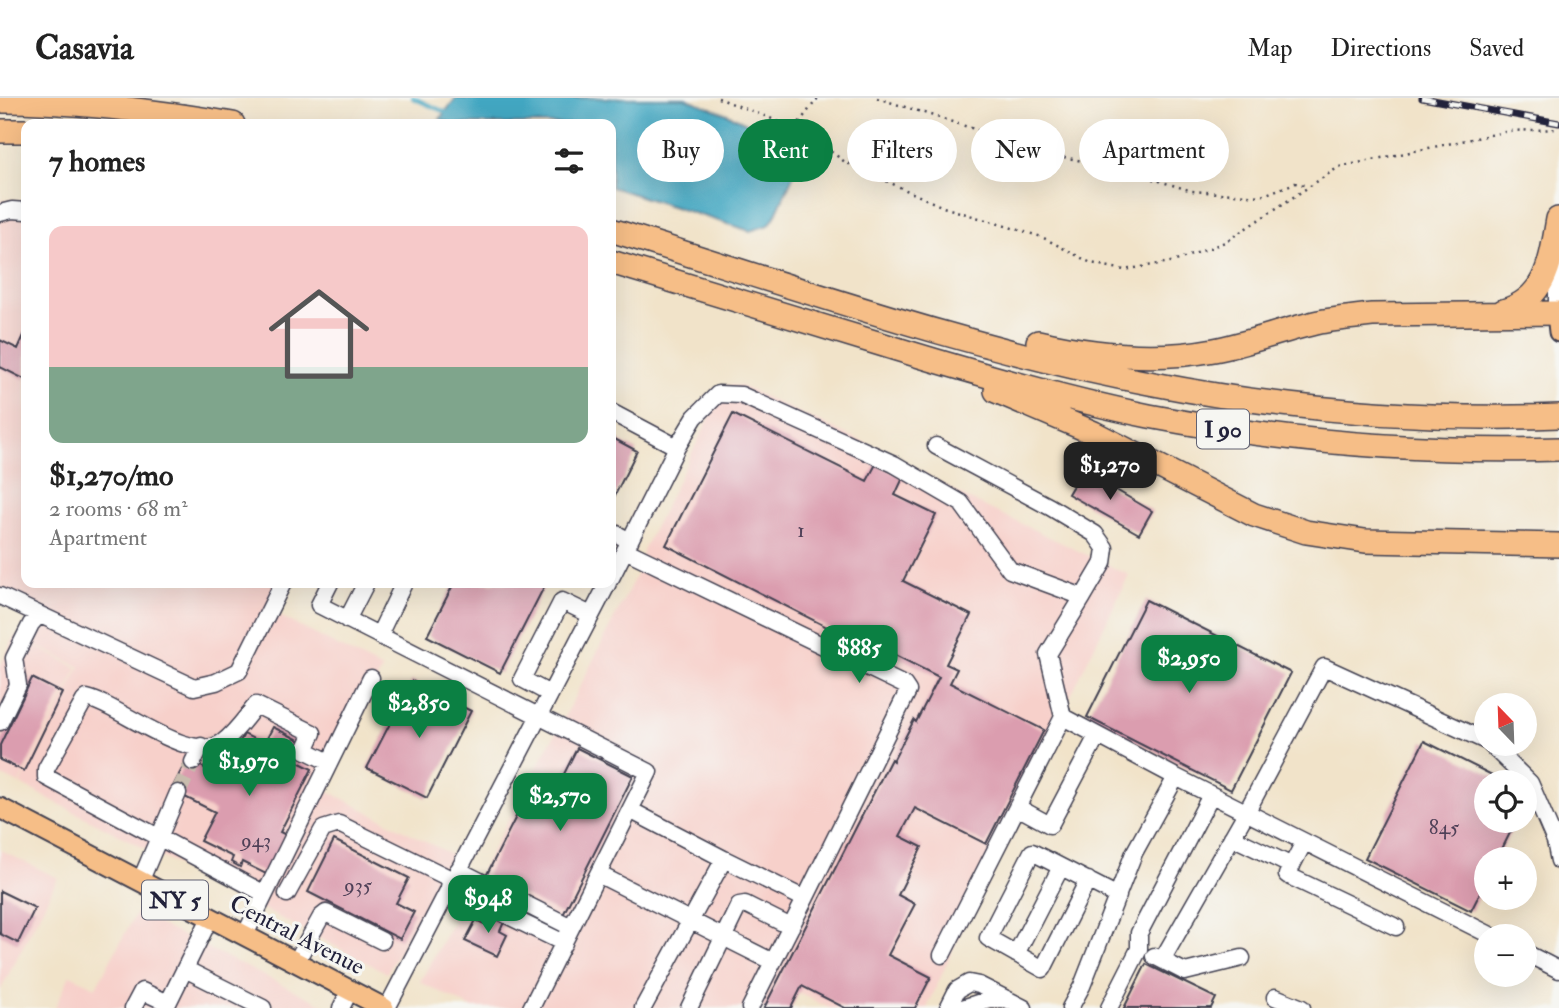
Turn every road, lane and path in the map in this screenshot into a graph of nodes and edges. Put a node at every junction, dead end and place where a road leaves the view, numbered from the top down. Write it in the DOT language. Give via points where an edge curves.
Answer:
graph roads {
  1 [pos="718,98"];
  2 [pos="818,98"];
  3 [pos="877,98"];
  4 [pos="0,101"];
  5 [pos="195,119"];
  6 [pos="772,119"];
  7 [pos="802,119"];
  8 [pos="1559,129"];
  9 [pos="0,131"];
  10 [pos="21,131"];
  11 [pos="833,154"];
  12 [pos="1309,186"];
  13 [pos="21,211"];
  14 [pos="0,213"];
  15 [pos="1558,216"];
  16 [pos="616,232"];
  17 [pos="616,264"];
  18 [pos="803,289"];
  19 [pos="1480,315"];
  20 [pos="1559,320"];
  21 [pos="896,349"];
  22 [pos="616,415"];
  23 [pos="1559,416"];
  24 [pos="936,446"];
  25 [pos="677,447"];
  26 [pos="1559,449"];
  27 [pos="616,535"];
  28 [pos="1559,545"];
  29 [pos="628,546"];
  30 [pos="616,566"];
  31 [pos="280,588"];
  32 [pos="328,588"];
  33 [pos="363,588"];
  34 [pos="402,588"];
  35 [pos="603,588"];
  36 [pos="0,596"];
  37 [pos="1083,597"];
  38 [pos="39,615"];
  39 [pos="591,615"];
  40 [pos="347,620"];
  41 [pos="379,635"];
  42 [pos="372,678"];
  43 [pos="550,694"];
  44 [pos="538,715"];
  45 [pos="1063,717"];
  46 [pos="0,722"];
  47 [pos="1097,736"];
  48 [pos="1474,736"];
  49 [pos="201,746"];
  50 [pos="1502,756"];
  51 [pos="193,762"];
  52 [pos="329,762"];
  53 [pos="1176,778"];
  54 [pos="178,793"];
  55 [pos="1211,795"];
  56 [pos="1017,807"];
  57 [pos="0,808"];
  58 [pos="630,810"];
  59 [pos="1246,813"];
  60 [pos="159,837"];
  61 [pos="1232,837"];
  62 [pos="1304,842"];
  63 [pos="724,859"];
  64 [pos="1559,861"];
  65 [pos="1292,866"];
  66 [pos="1061,867"];
  67 [pos="598,874"];
  68 [pos="454,879"];
  69 [pos="1088,880"];
  70 [pos="140,882"];
  71 [pos="265,894"];
  72 [pos="286,894"];
  73 [pos="1118,896"];
  74 [pos="805,899"];
  75 [pos="211,918"];
  76 [pos="690,920"];
  77 [pos="572,927"];
  78 [pos="791,927"];
  79 [pos="1396,927"];
  80 [pos="1474,927"];
  81 [pos="244,935"];
  82 [pos="724,936"];
  83 [pos="382,942"];
  84 [pos="564,943"];
  85 [pos="1139,948"];
  86 [pos="1016,954"];
  87 [pos="942,955"];
  88 [pos="1242,958"];
  89 [pos="1537,959"];
  90 [pos="1162,960"];
  91 [pos="296,962"];
  92 [pos="773,962"];
  93 [pos="185,969"];
  94 [pos="1559,970"];
  95 [pos="351,990"];
  96 [pos="1275,997"];
  97 [pos="1009,1000"];
  98 [pos="133,1008"];
  99 [pos="263,1008"];
  100 [pos="341,1008"];
  101 [pos="386,1008"];
  102 [pos="531,1008"];
  103 [pos="643,1008"];
  104 [pos="688,1008"];
  105 [pos="750,1008"];
  106 [pos="948,1008"];
  107 [pos="962,1008"];
  108 [pos="1024,1008"];
  109 [pos="1070,1008"];
  110 [pos="1109,1008"];
  111 [pos="1302,1008"];
  1 -- 6 [label="path"];
  2 -- 7 [label="path"];
  3 -- 12 [label="path" via="1059,156 1192,191 1261,196 1295,183"];
  4 -- 5 [label="highway" via="90,105"];
  8 -- 12 [label="path" via="1509,131 1350,164"];
  9 -- 10 [label="highway"];
  11 -- 12 [label="path" via="943,207 1042,237 1091,263 1124,270 1175,261 1224,242"];
  13 -- 14 [label="street"];
  15 -- 19 [label="highway" via="1551,261 1539,288 1518,307"];
  15 -- 20 [label="street"];
  16 -- 18 [label="highway, I 90"];
  17 -- 21 [label="highway, I 90"];
  18 -- 19 [label="highway" via="1059,347 1117,355 1213,350 1345,318"];
  18 -- 23 [label="highway, I 90" via="1029,356 1217,395 1404,415"];
  19 -- 20 [label="highway"];
  21 -- 26 [label="highway, I 90" via="1085,401 1225,429 1402,447"];
  21 -- 28 [label="highway" via="1094,433 1279,524 1365,541"];
  22 -- 25 [label="street"];
  24 -- 37 [label="street" via="1095,534 1105,548 1103,563"];
  25 -- 29 [label="street"];
  25 -- 37 [label="street" via="695,417 718,394 741,395 894,464 961,503 1010,570"];
  27 -- 29 [label="street"];
  29 -- 30 [label="street"];
  29 -- 74 [label="street" via="908,690"];
  31 -- 38 [label="street" via="239,671 194,687"];
  32 -- 40 [label="street" via="319,606"];
  33 -- 40 [label="street"];
  34 -- 41 [label="street"];
  35 -- 39 [label="street"];
  36 -- 38 [label="street"];
  37 -- 45 [label="street" via="1048,654"];
  38 -- 46 [label="street" via="14,658 18,685"];
  39 -- 43 [label="street"];
  39 -- 43 [label="street" via="562,601 522,679"];
  40 -- 41 [label="street"];
  41 -- 44 [label="street"];
  42 -- 52 [label="street"];
  43 -- 44 [label="street"];
  44 -- 58 [label="street" via="649,772"];
  44 -- 68 [label="street"];
  45 -- 47 [label="street"];
  45 -- 56 [label="street"];
  47 -- 53 [label="street"];
  47 -- 56 [label="street" via="1051,825"];
  48 -- 59 [label="street" via="1324,667"];
  49 -- 51 [label="street"];
  49 -- 52 [label="street" via="222,744 256,705 313,733 305,750"];
  49 -- 60 [label="street" via="169,739 88,698 46,769 46,777"];
  50 -- 64 [label="street" via="1530,783"];
  52 -- 71 [label="street"];
  53 -- 55 [label="street"];
  53 -- 73 [label="street" via="1134,853"];
  54 -- 60 [label="street"];
  55 -- 59 [label="street"];
  55 -- 85 [label="street" via="1139,933"];
  56 -- 87 [label="street"];
  57 -- 70 [label="main road, Central Avenue / NY 5"];
  58 -- 63 [label="street"];
  58 -- 67 [label="street"];
  59 -- 61 [label="street"];
  59 -- 62 [label="street"];
  60 -- 70 [label="street"];
  60 -- 71 [label="street"];
  61 -- 65 [label="street"];
  61 -- 90 [label="street"];
  62 -- 65 [label="street"];
  62 -- 80 [label="street"];
  63 -- 74 [label="street"];
  63 -- 76 [label="street"];
  65 -- 79 [label="street" via="1287,875"];
  66 -- 69 [label="street"];
  66 -- 86 [label="street"];
  66 -- 86 [label="street" via="1032,852 988,938"];
  67 -- 76 [label="street"];
  67 -- 77 [label="street"];
  68 -- 72 [label="street" via="339,824 323,829"];
  68 -- 77 [label="street"];
  68 -- 84 [label="street" via="465,895"];
  68 -- 101 [label="street"];
  69 -- 73 [label="street"];
  69 -- 86 [label="street" via="1043,969"];
  70 -- 75 [label="main road, Central Avenue / NY 5"];
  71 -- 81 [label="street"];
  73 -- 109 [label="street"];
  74 -- 78 [label="street"];
  75 -- 81 [label="main road, Central Avenue / NY 5"];
  75 -- 93 [label="street"];
  76 -- 82 [label="street"];
  76 -- 103 [label="street"];
  77 -- 84 [label="street"];
  78 -- 82 [label="street" via="743,904"];
  78 -- 92 [label="street"];
  81 -- 91 [label="main road, Central Avenue / NY 5"];
  82 -- 92 [label="street"];
  82 -- 104 [label="street"];
  83 -- 91 [label="street" via="326,914"];
  84 -- 102 [label="street"];
  85 -- 90 [label="street"];
  85 -- 110 [label="street"];
  88 -- 90 [label="street" via="1185,972"];
  89 -- 94 [label="street"];
  91 -- 95 [label="main road, Central Avenue / NY 5"];
  92 -- 105 [label="street"];
  93 -- 98 [label="street" via="168,1003 142,991"];
  93 -- 99 [label="street"];
  95 -- 100 [label="street"];
  95 -- 101 [label="main road, Central Avenue / NY 5"];
  96 -- 111 [label="street"];
  97 -- 106 [label="street" via="969,983 957,990"];
  97 -- 107 [label="street" via="993,998"];
  97 -- 108 [label="street"];
}
